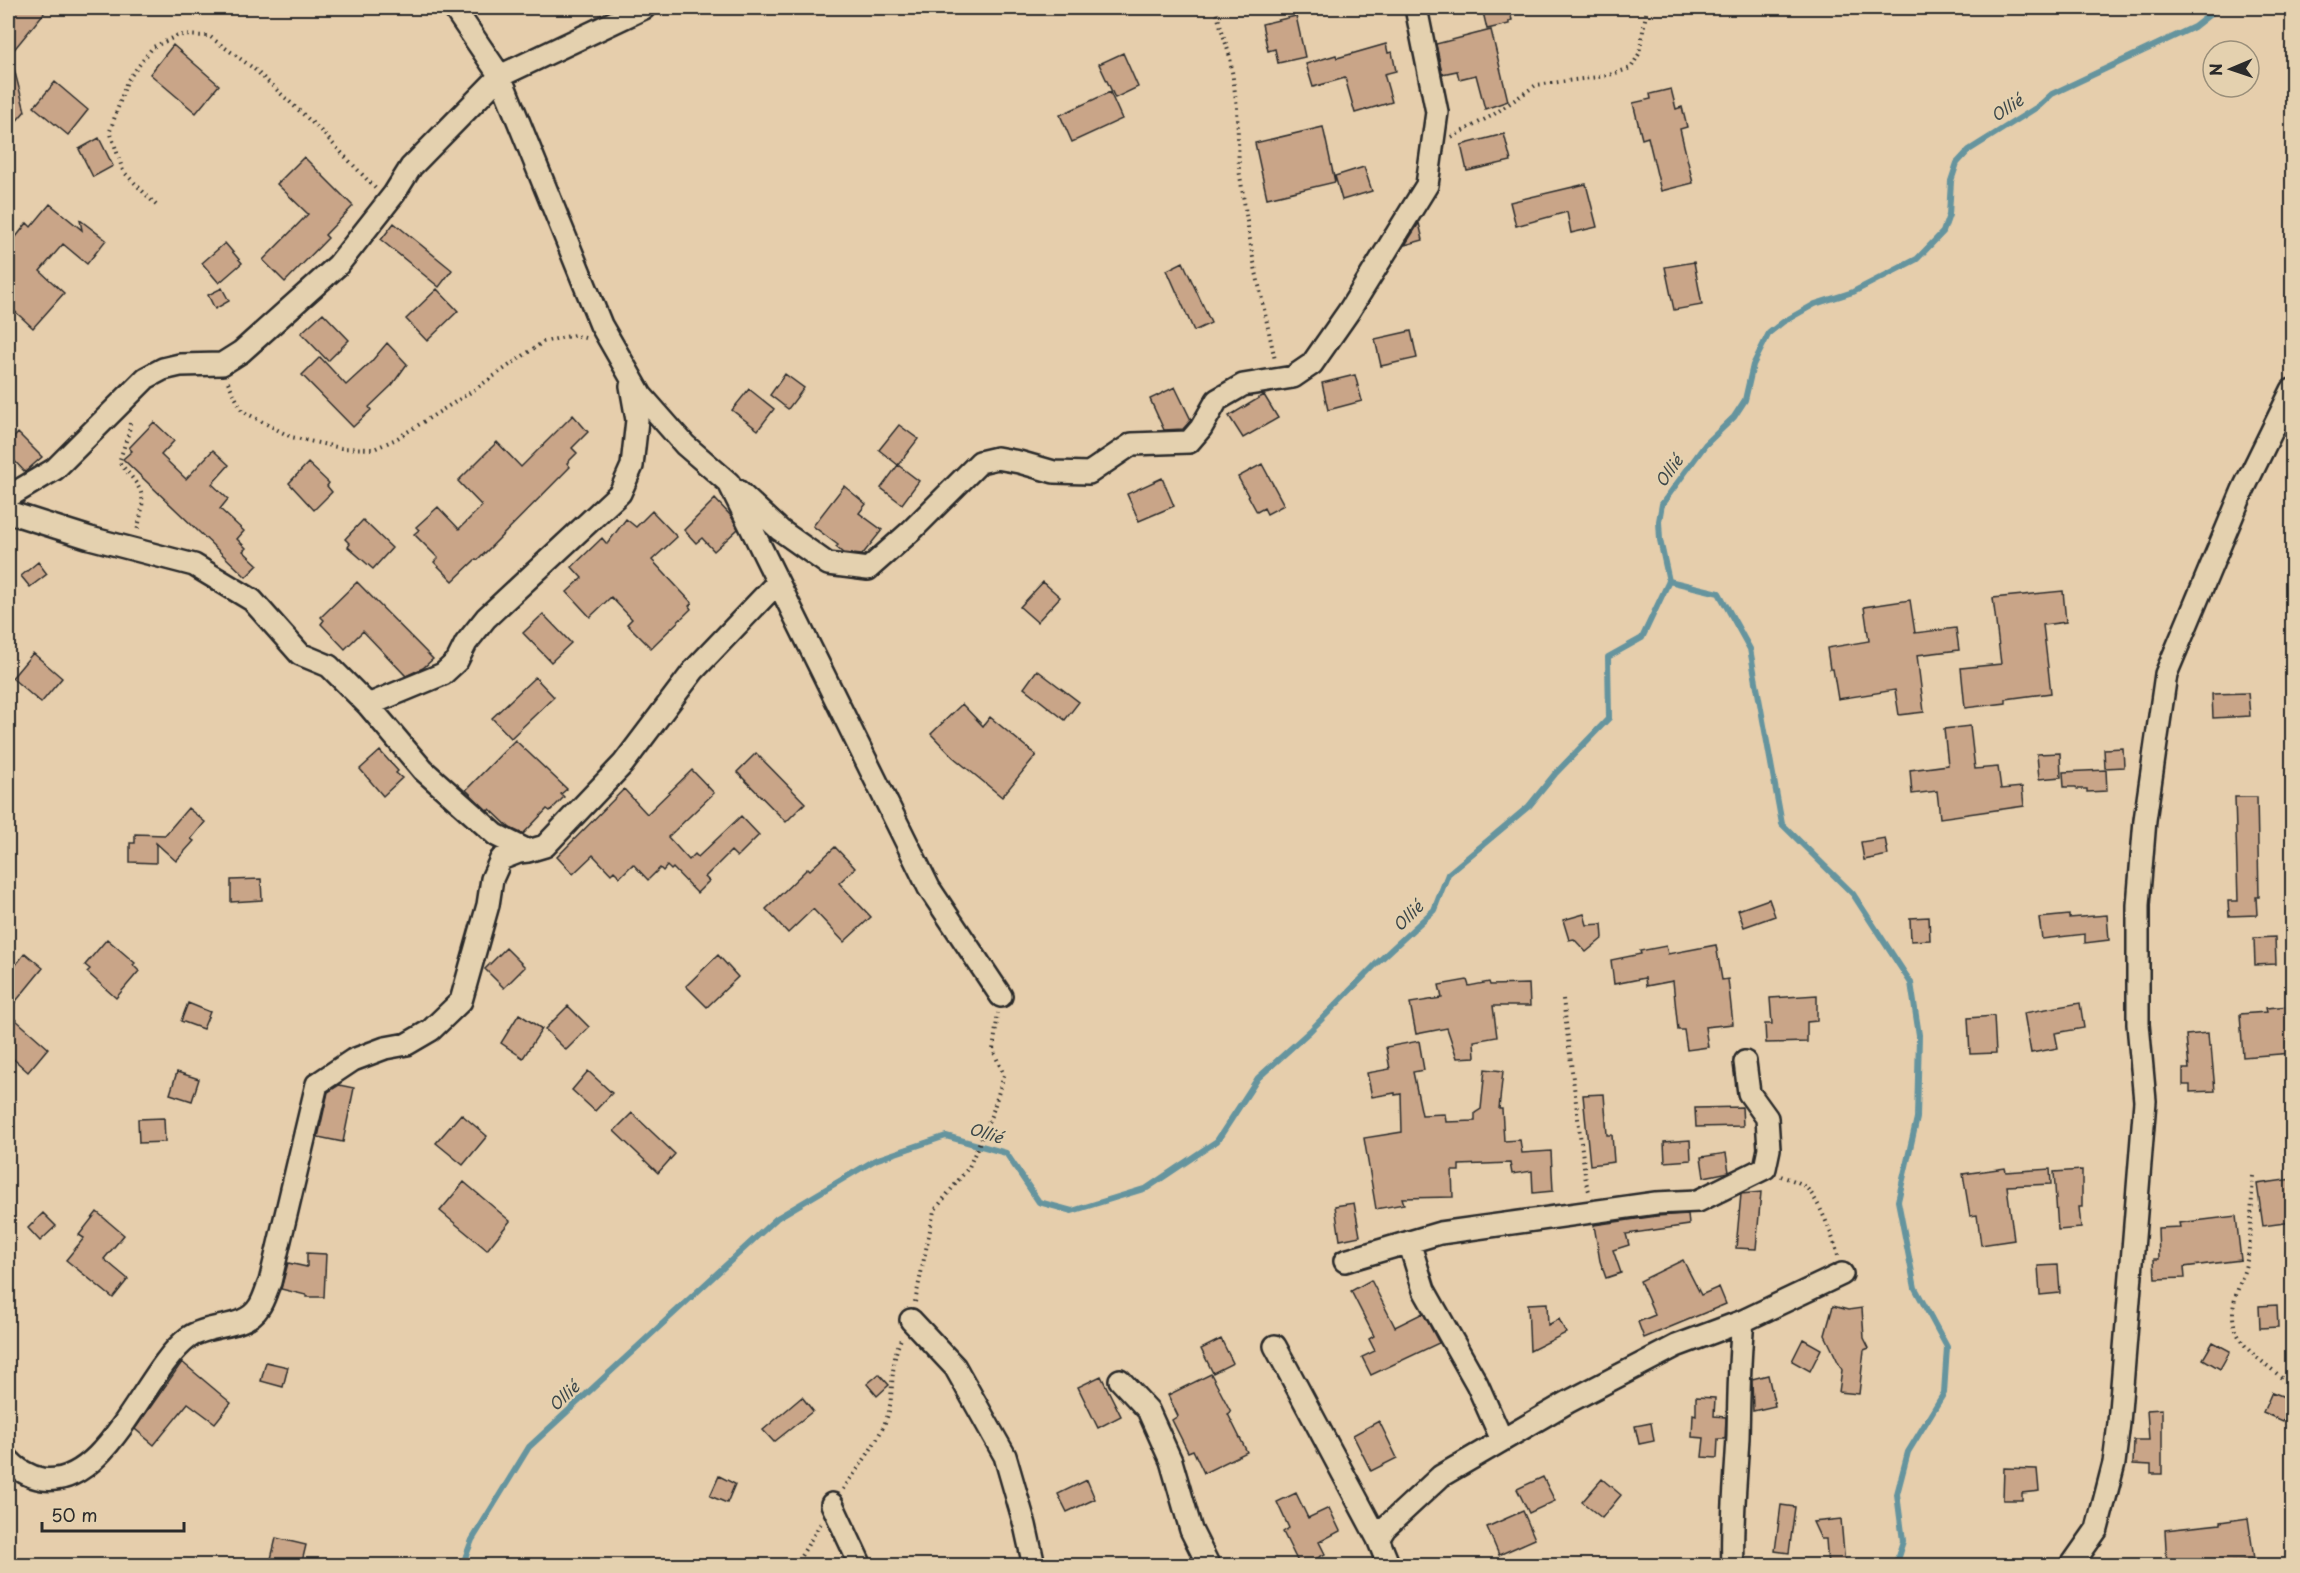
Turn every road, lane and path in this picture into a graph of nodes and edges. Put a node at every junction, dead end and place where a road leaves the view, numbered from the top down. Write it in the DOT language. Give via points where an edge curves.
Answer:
graph roads {
  1 [pos="454,8"];
  2 [pos="644,8"];
  3 [pos="1215,8"];
  4 [pos="1416,8"];
  5 [pos="1647,8"];
  6 [pos="500,76"];
  7 [pos="1433,148"];
  8 [pos="388,202"];
  9 [pos="156,205"];
  10 [pos="612,345"];
  11 [pos="222,364"];
  12 [pos="628,374"];
  13 [pos="1278,379"];
  14 [pos="2292,390"];
  15 [pos="130,412"];
  16 [pos="729,483"];
  17 [pos="8,497"];
  18 [pos="8,512"];
  19 [pos="133,549"];
  20 [pos="777,583"];
  21 [pos="368,705"];
  22 [pos="528,851"];
  23 [pos="1001,996"];
  24 [pos="1563,999"];
  25 [pos="1745,1062"];
  26 [pos="1765,1168"];
  27 [pos="2253,1176"];
  28 [pos="1596,1212"];
  29 [pos="1409,1242"];
  30 [pos="1345,1261"];
  31 [pos="1842,1274"];
  32 [pos="911,1320"];
  33 [pos="1743,1322"];
  34 [pos="1275,1346"];
  35 [pos="1120,1380"];
  36 [pos="2292,1391"];
  37 [pos="1502,1440"];
  38 [pos="8,1459"];
  39 [pos="2292,1476"];
  40 [pos="832,1504"];
  41 [pos="1378,1539"];
  42 [pos="795,1566"];
  43 [pos="861,1566"];
  44 [pos="1034,1566"];
  45 [pos="1209,1566"];
  46 [pos="1389,1566"];
  47 [pos="1733,1566"];
  48 [pos="2071,1566"];
  49 [pos="2292,1566"];
  1 -- 6 [label="street"];
  2 -- 6 [label="street"];
  3 -- 13 [label="path" via="1230,57 1242,190"];
  4 -- 7 [label="street" via="1437,112"];
  5 -- 7 [label="path" via="1639,54 1631,68 1606,76 1536,85 1493,115"];
  6 -- 8 [label="street" via="423,154"];
  6 -- 10 [label="street"];
  7 -- 13 [label="street" via="1427,185 1349,311 1312,364 1293,377"];
  8 -- 9 [label="path" via="318,128 253,68 209,36 179,35 153,47 127,81 110,131 123,171"];
  8 -- 11 [label="street" via="338,265 241,352"];
  10 -- 11 [label="path" via="574,335 543,342 471,392 374,449 341,448 291,437 242,411"];
  10 -- 12 [label="street"];
  11 -- 17 [label="street" via="180,365 146,378 55,469"];
  12 -- 16 [label="street" via="640,395 685,445"];
  12 -- 21 [label="street" via="637,420 632,466 620,493 486,618 457,661 443,674"];
  13 -- 16 [label="street" via="1243,385 1217,400 1189,442 1132,444 1089,473 1054,472 997,458 980,462 867,569 828,564 780,530"];
  14 -- 48 [label="street" via="2243,490 2166,674 2145,820 2138,905 2138,1024 2145,1101 2119,1423 2114,1463 2097,1529"];
  15 -- 19 [label="path" via="129,432 119,462 141,489 143,508"];
  16 -- 20 [label="street"];
  18 -- 19 [label="street"];
  19 -- 21 [label="street" via="194,565 252,600 300,654 329,666"];
  20 -- 22 [label="street" via="694,670 623,764 545,846"];
  20 -- 23 [label="street" via="929,888"];
  21 -- 22 [label="street" via="423,770 496,834"];
  22 -- 38 [label="street" via="501,860 492,879 461,1001 431,1030 407,1044 353,1060 317,1084 270,1282 259,1308 248,1317 189,1336 105,1449 75,1474 50,1480 32,1478"];
  23 -- 32 [label="path" via="993,1050 1004,1075 969,1167 934,1211"];
  24 -- 28 [label="path" via="1587,1182"];
  25 -- 26 [label="street" via="1749,1093 1767,1118 1769,1149"];
  26 -- 28 [label="street" via="1698,1201"];
  26 -- 31 [label="path" via="1804,1186 1835,1241"];
  27 -- 36 [label="path" via="2248,1256 2233,1304 2233,1326 2243,1344 2287,1382"];
  28 -- 29 [label="street" via="1440,1233"];
  29 -- 30 [label="street"];
  29 -- 37 [label="street" via="1424,1290 1477,1384"];
  31 -- 33 [label="street"];
  32 -- 40 [label="path" via="896,1349 888,1413 866,1459"];
  32 -- 44 [label="street" via="954,1366 1005,1456"];
  33 -- 37 [label="street" via="1676,1346"];
  33 -- 47 [label="street"];
  34 -- 41 [label="street"];
  35 -- 45 [label="street" via="1148,1410 1171,1461 1191,1530"];
  37 -- 41 [label="street" via="1441,1476"];
  39 -- 49 [label="path"];
  40 -- 42 [label="path"];
  40 -- 43 [label="street"];
  41 -- 46 [label="street"];
}
